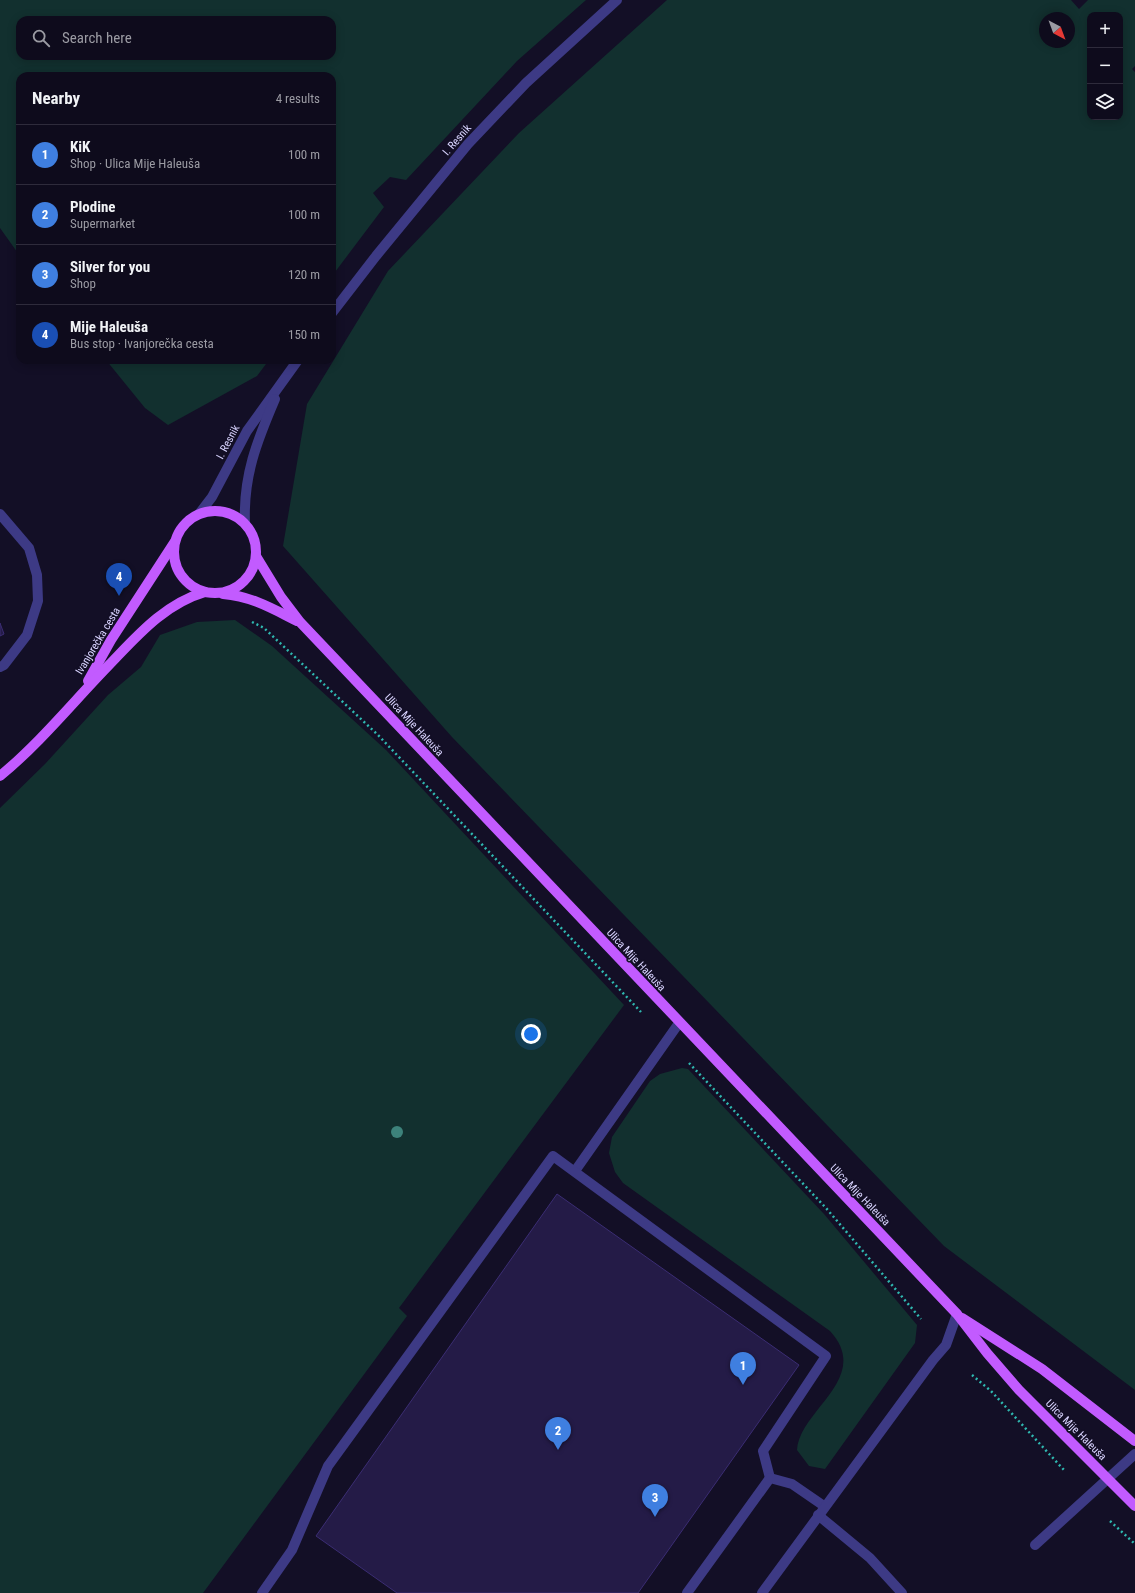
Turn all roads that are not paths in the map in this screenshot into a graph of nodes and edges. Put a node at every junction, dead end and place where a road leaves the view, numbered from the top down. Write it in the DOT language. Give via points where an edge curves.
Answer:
graph roads {
  1 [pos="617,0"];
  2 [pos="336,308"];
  3 [pos="295,364"];
  4 [pos="282,382"];
  5 [pos="0,514"];
  6 [pos="199,514"];
  7 [pos="245,523"];
  8 [pos="175,541"];
  9 [pos="256,556"];
  10 [pos="205,592"];
  11 [pos="219,593"];
  12 [pos="300,622"];
  13 [pos="0,667"];
  14 [pos="82,693"];
  15 [pos="0,776"];
  16 [pos="679,1023"];
  17 [pos="575,1171"];
  18 [pos="957,1314"];
  19 [pos="1135,1441"];
  20 [pos="1135,1454"];
  21 [pos="770,1478"];
  22 [pos="1108,1479"];
  23 [pos="824,1506"];
  24 [pos="1135,1506"];
  25 [pos="818,1515"];
  26 [pos="1035,1546"];
  27 [pos="262,1593"];
  28 [pos="687,1593"];
  29 [pos="762,1593"];
  30 [pos="902,1593"];
  1 -- 2 [label="street, I. Resnik" via="526,83 468,144"];
  3 -- 4 [label="street, I. Resnik"];
  4 -- 6 [label="street, I. Resnik" via="247,431 212,497"];
  4 -- 7 [label="street, I. Resnik" via="250,464 244,501"];
  5 -- 13 [label="street" via="29,548 37,575 38,601 27,635"];
  6 -- 7 [label="main road" via="223,512"];
  6 -- 8 [label="main road" via="188,520"];
  7 -- 9 [label="main road" via="255,544"];
  8 -- 10 [label="main road" via="176,567 193,587"];
  8 -- 14 [label="main road, Ivanjorečka cesta" via="111,640"];
  9 -- 11 [label="main road" via="252,570 244,581 232,589"];
  9 -- 12 [label="main road, Ulica Mije Haleuša"];
  10 -- 11 [label="main road"];
  10 -- 14 [label="main road, Ivanjorečka cesta" via="175,604 153,620"];
  11 -- 12 [label="main road, Ulica Mije Haleuša" via="240,595"];
  12 -- 16 [label="main road, Ulica Mije Haleuša"];
  14 -- 15 [label="main road, Ivanjorečka cesta" via="44,735"];
  16 -- 17 [label="street"];
  16 -- 18 [label="main road, Ulica Mije Haleuša"];
  17 -- 21 [label="street" via="826,1356 762,1451"];
  17 -- 27 [label="street" via="553,1156 328,1466 292,1550"];
  18 -- 19 [label="main road, Ulica Mije Haleuša" via="1042,1369"];
  18 -- 22 [label="main road, Ulica Mije Haleuša" via="1019,1390"];
  18 -- 23 [label="street" via="946,1345"];
  20 -- 22 [label="street"];
  21 -- 23 [label="street" via="792,1484"];
  21 -- 28 [label="street"];
  22 -- 24 [label="main road, Ulica Mije Haleuša"];
  22 -- 26 [label="street"];
  23 -- 25 [label="street"];
  25 -- 29 [label="street"];
  25 -- 30 [label="street" via="870,1558"];
}
